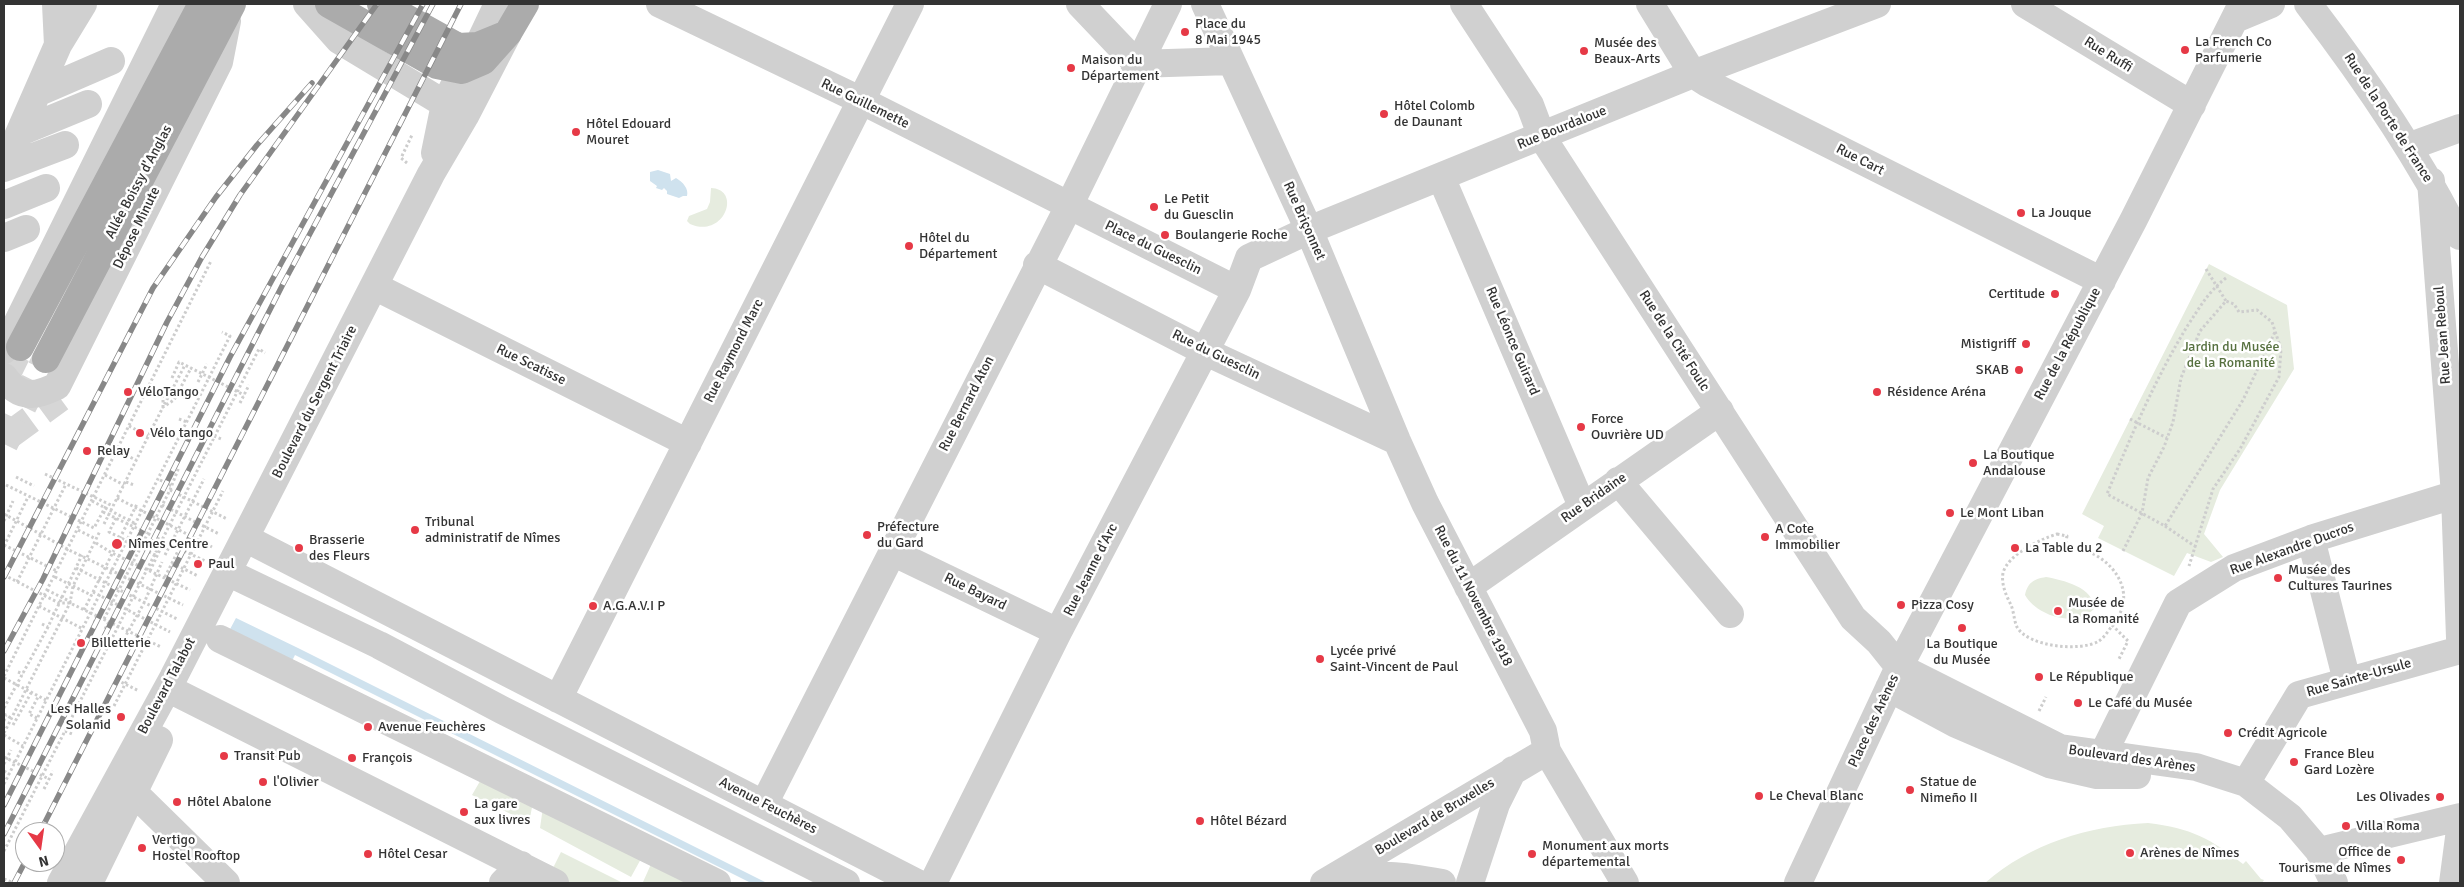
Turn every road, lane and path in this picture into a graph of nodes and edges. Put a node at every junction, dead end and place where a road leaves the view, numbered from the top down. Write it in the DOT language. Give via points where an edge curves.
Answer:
graph roads {
  1 [pos="56,4"];
  2 [pos="83,4"];
  3 [pos="175,4"];
  4 [pos="202,4"];
  5 [pos="308,4"];
  6 [pos="329,4"];
  7 [pos="380,4"];
  8 [pos="660,4"];
  9 [pos="910,4"];
  10 [pos="1080,4"];
  11 [pos="1168,4"];
  12 [pos="1205,4"];
  13 [pos="1464,4"];
  14 [pos="1650,4"];
  15 [pos="1877,4"];
  16 [pos="2025,4"];
  17 [pos="2271,4"];
  18 [pos="2308,4"];
  19 [pos="230,7"];
  20 [pos="508,10"];
  21 [pos="2238,12"];
  22 [pos="58,45"];
  23 [pos="478,46"];
  24 [pos="1231,61"];
  25 [pos="1137,64"];
  26 [pos="462,70"];
  27 [pos="1693,74"];
  28 [pos="860,100"];
  29 [pos="445,104"];
  30 [pos="2192,105"];
  31 [pos="2460,128"];
  32 [pos="17,137"];
  33 [pos="1542,137"];
  34 [pos="2408,147"];
  35 [pos="431,174"];
  36 [pos="49,175"];
  37 [pos="1441,177"];
  38 [pos="2431,181"];
  39 [pos="4,189"];
  40 [pos="4,205"];
  41 [pos="1069,206"];
  42 [pos="1309,230"];
  43 [pos="2460,236"];
  44 [pos="1249,258"];
  45 [pos="212,261"];
  46 [pos="1037,265"];
  47 [pos="2206,268"];
  48 [pos="2226,278"];
  49 [pos="2102,281"];
  50 [pos="374,286"];
  51 [pos="1238,290"];
  52 [pos="2226,301"];
  53 [pos="222,332"];
  54 [pos="2276,332"];
  55 [pos="12,348"];
  56 [pos="1204,351"];
  57 [pos="265,353"];
  58 [pos="46,359"];
  59 [pos="207,364"];
  60 [pos="185,365"];
  61 [pos="190,368"];
  62 [pos="202,373"];
  63 [pos="4,377"];
  64 [pos="172,378"];
  65 [pos="198,382"];
  66 [pos="249,385"];
  67 [pos="244,394"];
  68 [pos="163,395"];
  69 [pos="240,403"];
  70 [pos="163,407"];
  71 [pos="1720,411"];
  72 [pos="179,418"];
  73 [pos="2130,420"];
  74 [pos="187,422"];
  75 [pos="129,426"];
  76 [pos="148,436"];
  77 [pos="214,436"];
  78 [pos="2167,438"];
  79 [pos="221,439"];
  80 [pos="1397,441"];
  81 [pos="688,443"];
  82 [pos="116,451"];
  83 [pos="136,460"];
  84 [pos="179,467"];
  85 [pos="45,474"];
  86 [pos="104,474"];
  87 [pos="16,476"];
  88 [pos="160,480"];
  89 [pos="204,480"];
  90 [pos="1618,481"];
  91 [pos="125,483"];
  92 [pos="66,484"];
  93 [pos="134,485"];
  94 [pos="6,486"];
  95 [pos="34,486"];
  96 [pos="171,488"];
  97 [pos="223,491"];
  98 [pos="2458,494"];
  99 [pos="28,496"];
  100 [pos="117,498"];
  101 [pos="94,500"];
  102 [pos="13,501"];
  103 [pos="193,502"];
  104 [pos="107,504"];
  105 [pos="162,505"];
  106 [pos="113,506"];
  107 [pos="136,506"];
  108 [pos="1582,506"];
  109 [pos="54,510"];
  110 [pos="103,512"];
  111 [pos="213,512"];
  112 [pos="110,513"];
  113 [pos="2142,513"];
  114 [pos="5,515"];
  115 [pos="221,516"];
  116 [pos="186,517"];
  117 [pos="116,518"];
  118 [pos="156,518"];
  119 [pos="4,521"];
  120 [pos="17,521"];
  121 [pos="82,522"];
  122 [pos="127,523"];
  123 [pos="136,524"];
  124 [pos="2165,526"];
  125 [pos="205,527"];
  126 [pos="78,530"];
  127 [pos="179,530"];
  128 [pos="100,531"];
  129 [pos="213,531"];
  130 [pos="41,533"];
  131 [pos="148,534"];
  132 [pos="120,537"];
  133 [pos="245,538"];
  134 [pos="199,540"];
  135 [pos="2311,540"];
  136 [pos="96,541"];
  137 [pos="164,541"];
  138 [pos="206,544"];
  139 [pos="159,545"];
  140 [pos="172,545"];
  141 [pos="4,546"];
  142 [pos="2196,547"];
  143 [pos="141,548"];
  144 [pos="179,549"];
  145 [pos="68,550"];
  146 [pos="2123,551"];
  147 [pos="892,552"];
  148 [pos="112,553"];
  149 [pos="82,555"];
  150 [pos="191,555"];
  151 [pos="157,556"];
  152 [pos="30,558"];
  153 [pos="198,558"];
  154 [pos="88,559"];
  155 [pos="162,562"];
  156 [pos="133,563"];
  157 [pos="172,563"];
  158 [pos="105,567"];
  159 [pos="76,568"];
  160 [pos="184,569"];
  161 [pos="82,571"];
  162 [pos="150,571"];
  163 [pos="58,572"];
  164 [pos="227,572"];
  165 [pos="192,573"];
  166 [pos="157,574"];
  167 [pos="4,575"];
  168 [pos="55,577"];
  169 [pos="126,577"];
  170 [pos="165,578"];
  171 [pos="98,580"];
  172 [pos="17,582"];
  173 [pos="177,583"];
  174 [pos="69,584"];
  175 [pos="74,586"];
  176 [pos="185,587"];
  177 [pos="1468,587"];
  178 [pos="150,589"];
  179 [pos="47,590"];
  180 [pos="119,590"];
  181 [pos="92,594"];
  182 [pos="45,596"];
  183 [pos="170,598"];
  184 [pos="176,601"];
  185 [pos="2178,602"];
  186 [pos="59,603"];
  187 [pos="70,603"];
  188 [pos="112,603"];
  189 [pos="144,603"];
  190 [pos="39,606"];
  191 [pos="84,610"];
  192 [pos="162,612"];
  193 [pos="90,613"];
  194 [pos="1730,614"];
  195 [pos="97,616"];
  196 [pos="137,616"];
  197 [pos="170,616"];
  198 [pos="104,619"];
  199 [pos="108,622"];
  200 [pos="42,624"];
  201 [pos="94,624"];
  202 [pos="156,625"];
  203 [pos="2112,625"];
  204 [pos="48,627"];
  205 [pos="83,629"];
  206 [pos="105,629"];
  207 [pos="164,629"];
  208 [pos="129,632"];
  209 [pos="1058,632"];
  210 [pos="209,634"];
  211 [pos="2460,638"];
  212 [pos="124,639"];
  213 [pos="148,641"];
  214 [pos="156,645"];
  215 [pos="2460,650"];
  216 [pos="2119,659"];
  217 [pos="18,672"];
  218 [pos="22,674"];
  219 [pos="4,677"];
  220 [pos="1894,678"];
  221 [pos="117,680"];
  222 [pos="2347,682"];
  223 [pos="126,684"];
  224 [pos="30,693"];
  225 [pos="142,693"];
  226 [pos="177,693"];
  227 [pos="38,697"];
  228 [pos="2046,697"];
  229 [pos="558,699"];
  230 [pos="46,700"];
  231 [pos="114,706"];
  232 [pos="4,708"];
  233 [pos="2039,711"];
  234 [pos="5,715"];
  235 [pos="11,718"];
  236 [pos="37,718"];
  237 [pos="4,721"];
  238 [pos="13,725"];
  239 [pos="65,731"];
  240 [pos="4,734"];
  241 [pos="72,734"];
  242 [pos="23,746"];
  243 [pos="11,750"];
  244 [pos="1547,751"];
  245 [pos="2102,756"];
  246 [pos="5,758"];
  247 [pos="4,764"];
  248 [pos="1513,770"];
  249 [pos="4,771"];
  250 [pos="53,771"];
  251 [pos="9,774"];
  252 [pos="49,779"];
  253 [pos="2246,783"];
  254 [pos="4,784"];
  255 [pos="125,784"];
  256 [pos="44,789"];
  257 [pos="764,804"];
  258 [pos="2460,817"];
  259 [pos="21,818"];
  260 [pos="28,820"];
  261 [pos="2460,830"];
  262 [pos="4,851"];
  263 [pos="2319,851"];
  264 [pos="512,874"];
  265 [pos="4,879"];
  266 [pos="14,883"];
  267 [pos="61,883"];
  268 [pos="89,883"];
  269 [pos="226,883"];
  270 [pos="555,883"];
  271 [pos="717,883"];
  272 [pos="846,883"];
  273 [pos="917,883"];
  274 [pos="933,883"];
  275 [pos="1324,883"];
  276 [pos="1339,883"];
  277 [pos="1442,883"];
  278 [pos="1470,883"];
  279 [pos="1625,883"];
  280 [pos="1798,883"];
  281 [pos="2325,883"];
  282 [pos="2334,883"];
  283 [pos="2453,883"];
  1 -- 22 [label="street"];
  2 -- 22 [label="street"];
  3 -- 55 [label="street"];
  4 -- 55 [label="main road, Allée Boissy d'Anglas"];
  5 -- 29 [label="street" via="339,40"];
  6 -- 26 [label="main road" via="437,65"];
  7 -- 23 [label="main road" via="455,46"];
  8 -- 28 [label="street, Rue Guillemette"];
  9 -- 28 [label="street, Rue Raymond Marc"];
  10 -- 25 [label="street"];
  11 -- 25 [label="street, Rue Bernard Aton"];
  12 -- 24 [label="street, Rue Briçonnet"];
  13 -- 33 [label="street, Rue de la Cité Foulc" via="1530,104"];
  14 -- 27 [label="street, Rue Cart"];
  15 -- 27 [label="street, Rue Bourdaloue"];
  16 -- 30 [label="street, Rue Ruffi"];
  17 -- 21 [label="street, Rue de la République"];
  18 -- 34 [label="street, Rue de la Porte de France" via="2350,58"];
  19 -- 58 [label="main road, Allée Boissy d'Anglas"];
  19 -- 63 [label="street, Dépose Minute" via="219,62 57,386 42,394 23,393 11,387"];
  20 -- 23 [label="main road"];
  20 -- 26 [label="main road" via="483,61"];
  20 -- 35 [label="street, Boulevard du Sergent Triaire" via="465,116"];
  21 -- 30 [label="street, Rue de la République"];
  22 -- 32 [label="street"];
  23 -- 26 [label="street, Boulevard du Sergent Triaire"];
  24 -- 25 [label="street"];
  24 -- 42 [label="street, Rue Briçonnet"];
  25 -- 41 [label="street, Rue Bernard Aton"];
  26 -- 29 [label="street, Boulevard du Sergent Triaire"];
  27 -- 33 [label="street, Rue Bourdaloue"];
  27 -- 49 [label="street, Rue Cart" via="1707,84"];
  28 -- 41 [label="street, Rue Guillemette"];
  28 -- 81 [label="street, Rue Raymond Marc"];
  29 -- 35 [label="street, Boulevard du Sergent Triaire"];
  30 -- 49 [label="street, Rue de la République"];
  31 -- 34 [label="street"];
  32 -- 36 [label="street"];
  32 -- 36 [label="street"];
  32 -- 36 [label="street"];
  33 -- 37 [label="street, Rue Bourdaloue"];
  33 -- 71 [label="street, Rue de la Cité Foulc"];
  34 -- 38 [label="street, Rue de la Porte de France"];
  35 -- 50 [label="street, Boulevard du Sergent Triaire"];
  36 -- 39 [label="street"];
  36 -- 40 [label="street"];
  37 -- 42 [label="street, Rue Bourdaloue"];
  37 -- 108 [label="street, Rue Léonce Guirard"];
  38 -- 43 [label="street, Rue de la Porte de France"];
  38 -- 98 [label="street, Rue Jean Reboul"];
  41 -- 46 [label="street, Rue Bernard Aton"];
  41 -- 51 [label="street, Place du Guesclin"];
  42 -- 44 [label="street, Rue Bourdaloue"];
  42 -- 80 [label="street, Rue Briçonnet"];
  44 -- 51 [label="street, Rue Jeanne d'Arc"];
  45 -- 101 [label="path"];
  46 -- 56 [label="street, Rue du Guesclin"];
  46 -- 147 [label="street, Rue Bernard Aton"];
  47 -- 52 [label="path, bridge"];
  48 -- 113 [label="path" via="2211,289 2169,357 2136,423 2107,494"];
  49 -- 220 [label="street, Rue de la République"];
  50 -- 81 [label="street, Rue Scatisse"];
  50 -- 133 [label="street, Boulevard du Sergent Triaire"];
  51 -- 56 [label="street, Rue Jeanne d'Arc"];
  52 -- 54 [label="path" via="2234,304 2238,312 2257,310 2272,322"];
  52 -- 78 [label="path" via="2200,331 2181,378"];
  53 -- 74 [label="path" via="230,336"];
  54 -- 124 [label="path" via="2243,400"];
  54 -- 142 [label="path" via="2281,350 2278,378 2240,450 2214,489"];
  56 -- 80 [label="street, Rue du Guesclin"];
  56 -- 209 [label="street, Rue Jeanne d'Arc"];
  57 -- 77 [label="path" via="258,349"];
  59 -- 62 [label="path"];
  60 -- 61 [label="path"];
  60 -- 64 [label="path" via="179,362"];
  60 -- 70 [label="path"];
  61 -- 62 [label="path"];
  61 -- 70 [label="path" via="174,400"];
  62 -- 65 [label="path"];
  62 -- 67 [label="path"];
  66 -- 67 [label="path"];
  67 -- 69 [label="path"];
  68 -- 70 [label="path"];
  70 -- 76 [label="path"];
  71 -- 90 [label="street, Rue Bridaine"];
  71 -- 220 [label="street, Rue de la Cité Foulc" via="1853,618 1879,642"];
  72 -- 74 [label="path"];
  73 -- 78 [label="path, bridge"];
  74 -- 123 [label="path"];
  75 -- 76 [label="path"];
  76 -- 83 [label="path"];
  77 -- 79 [label="path"];
  77 -- 139 [label="path"];
  78 -- 113 [label="path" via="2148,478"];
  80 -- 177 [label="street, Rue du 11 Novembre 1918"];
  81 -- 229 [label="street, Rue Raymond Marc"];
  82 -- 83 [label="path"];
  83 -- 91 [label="path"];
  84 -- 96 [label="path"];
  85 -- 92 [label="path"];
  86 -- 91 [label="path"];
  87 -- 95 [label="path"];
  88 -- 96 [label="path"];
  89 -- 103 [label="path"];
  90 -- 108 [label="street, Rue Bridaine"];
  90 -- 194 [label="street"];
  91 -- 93 [label="path"];
  91 -- 100 [label="path"];
  92 -- 101 [label="path"];
  92 -- 109 [label="path"];
  94 -- 99 [label="path"];
  96 -- 103 [label="path"];
  96 -- 105 [label="path"];
  97 -- 111 [label="path"];
  98 -- 135 [label="street, Rue Alexandre Ducros"];
  98 -- 211 [label="street, Rue Jean Reboul"];
  99 -- 109 [label="path"];
  99 -- 120 [label="path"];
  100 -- 106 [label="path"];
  100 -- 107 [label="path"];
  101 -- 104 [label="path"];
  101 -- 112 [label="path"];
  101 -- 121 [label="path"];
  101 -- 179 [label="path"];
  102 -- 114 [label="path"];
  103 -- 111 [label="path"];
  103 -- 116 [label="path"];
  104 -- 106 [label="path"];
  104 -- 110 [label="path"];
  105 -- 116 [label="path"];
  105 -- 118 [label="path"];
  106 -- 112 [label="path"];
  107 -- 118 [label="path"];
  107 -- 122 [label="path"];
  108 -- 177 [label="street, Rue Bridaine"];
  109 -- 121 [label="path"];
  109 -- 130 [label="path"];
  110 -- 112 [label="path"];
  110 -- 121 [label="path" via="94,528"];
  111 -- 115 [label="path"];
  111 -- 125 [label="path"];
  112 -- 117 [label="path"];
  112 -- 123 [label="path"];
  113 -- 124 [label="path"];
  113 -- 146 [label="path"];
  114 -- 119 [label="path"];
  114 -- 120 [label="path"];
  116 -- 125 [label="path"];
  116 -- 127 [label="path"];
  117 -- 122 [label="path"];
  117 -- 132 [label="path" via="109,532"];
  118 -- 127 [label="path"];
  118 -- 131 [label="path"];
  120 -- 130 [label="path"];
  120 -- 141 [label="path"];
  121 -- 126 [label="path"];
  122 -- 131 [label="path"];
  122 -- 132 [label="path"];
  123 -- 193 [label="path"];
  124 -- 142 [label="path"];
  125 -- 129 [label="path"];
  125 -- 134 [label="path"];
  126 -- 136 [label="path"];
  126 -- 145 [label="path"];
  127 -- 134 [label="path"];
  127 -- 140 [label="path"];
  128 -- 136 [label="path"];
  130 -- 145 [label="path"];
  130 -- 152 [label="path"];
  131 -- 137 [label="path"];
  131 -- 143 [label="path"];
  132 -- 143 [label="path"];
  132 -- 148 [label="path"];
  133 -- 164 [label="street, Boulevard du Sergent Triaire"];
  133 -- 229 [label="street, Avenue Feuchères"];
  134 -- 138 [label="path"];
  134 -- 150 [label="path"];
  135 -- 185 [label="street, Rue Alexandre Ducros" via="2234,568"];
  135 -- 222 [label="street"];
  136 -- 148 [label="path"];
  136 -- 154 [label="path"];
  137 -- 140 [label="path"];
  137 -- 151 [label="path"];
  139 -- 140 [label="path" via="168,550 165,556"];
  139 -- 239 [label="path"];
  140 -- 144 [label="path"];
  141 -- 152 [label="path"];
  142 -- 185 [label="path"];
  143 -- 151 [label="path"];
  143 -- 156 [label="path"];
  144 -- 150 [label="path"];
  144 -- 157 [label="path"];
  145 -- 149 [label="path"];
  145 -- 163 [label="path"];
  147 -- 209 [label="street, Rue Bayard"];
  147 -- 257 [label="street, Rue Bernard Aton"];
  148 -- 156 [label="path"];
  148 -- 158 [label="path"];
  149 -- 154 [label="path"];
  149 -- 159 [label="path"];
  150 -- 153 [label="path"];
  150 -- 160 [label="path"];
  151 -- 162 [label="path"];
  152 -- 163 [label="path"];
  152 -- 172 [label="path"];
  154 -- 158 [label="path"];
  154 -- 161 [label="path"];
  155 -- 166 [label="path"];
  156 -- 162 [label="path"];
  156 -- 169 [label="path"];
  157 -- 160 [label="path"];
  157 -- 170 [label="path"];
  158 -- 169 [label="path"];
  158 -- 171 [label="path"];
  159 -- 161 [label="path"];
  159 -- 174 [label="path"];
  160 -- 165 [label="path"];
  160 -- 173 [label="path"];
  161 -- 171 [label="path"];
  161 -- 175 [label="path"];
  162 -- 166 [label="path"];
  163 -- 168 [label="path"];
  164 -- 210 [label="street, Boulevard du Sergent Triaire"];
  164 -- 272 [label="street" via="379,645"];
  166 -- 170 [label="path"];
  166 -- 178 [label="path"];
  167 -- 172 [label="path"];
  168 -- 174 [label="path"];
  168 -- 182 [label="path"];
  169 -- 178 [label="path"];
  169 -- 180 [label="path"];
  170 -- 173 [label="path"];
  171 -- 180 [label="path"];
  171 -- 181 [label="path"];
  172 -- 182 [label="path"];
  173 -- 176 [label="path"];
  173 -- 183 [label="path"];
  174 -- 175 [label="path"];
  174 -- 186 [label="path"];
  175 -- 181 [label="path"];
  175 -- 187 [label="path"];
  177 -- 244 [label="street, Rue du 11 Novembre 1918" via="1543,731"];
  178 -- 183 [label="path"];
  178 -- 189 [label="path"];
  179 -- 190 [label="path"];
  179 -- 193 [label="path"];
  180 -- 188 [label="path"];
  180 -- 189 [label="path"];
  181 -- 188 [label="path"];
  181 -- 191 [label="path"];
  182 -- 186 [label="path"];
  183 -- 184 [label="path"];
  183 -- 192 [label="path"];
  185 -- 245 [label="street"];
  186 -- 187 [label="path"];
  186 -- 204 [label="path"];
  187 -- 191 [label="path"];
  187 -- 235 [label="path" via="37,675"];
  188 -- 196 [label="path"];
  188 -- 198 [label="path"];
  189 -- 192 [label="path"];
  189 -- 196 [label="path"];
  190 -- 205 [label="path"];
  190 -- 219 [label="path"];
  191 -- 195 [label="path"];
  192 -- 197 [label="path"];
  192 -- 202 [label="path"];
  193 -- 205 [label="path"];
  195 -- 198 [label="path"];
  195 -- 201 [label="path"];
  196 -- 202 [label="path"];
  196 -- 208 [label="path"];
  198 -- 199 [label="path"];
  199 -- 206 [label="path"];
  199 -- 208 [label="path"];
  200 -- 204 [label="path"];
  202 -- 207 [label="path"];
  202 -- 213 [label="path"];
  203 -- 203 [label="path" via="2100,640 2088,646 2065,648 2037,642 2018,628 2004,591 2003,572 2015,556 2040,539 2057,534 2067,536 2065,547 2084,550 2108,564 2121,580 2125,596 2122,611"];
  203 -- 216 [label="path" via="2128,641"];
  204 -- 218 [label="path"];
  205 -- 230 [label="path"];
  208 -- 212 [label="path"];
  208 -- 213 [label="path"];
  209 -- 274 [label="street, Rue Jeanne d'Arc"];
  210 -- 226 [label="street, Boulevard Talabot"];
  210 -- 255 [label="street, Boulevard Talabot"];
  210 -- 271 [label="street"];
  213 -- 214 [label="path"];
  213 -- 223 [label="path"];
  215 -- 222 [label="street, Rue Sainte-Ursule"];
  217 -- 218 [label="path"];
  218 -- 232 [label="path"];
  219 -- 227 [label="path"];
  220 -- 245 [label="street, Boulevard des Arènes" via="2060,748"];
  220 -- 280 [label="street, Place des Arènes"];
  220 -- 281 [label="street" via="1956,724 2049,764 2097,775 2183,776 2232,792 2280,822 2310,857"];
  221 -- 223 [label="path"];
  222 -- 253 [label="street, Rue Sainte-Ursule" via="2299,695"];
  223 -- 225 [label="path"];
  223 -- 231 [label="path"];
  224 -- 238 [label="path"];
  226 -- 255 [label="street, Boulevard Talabot" via="171,717"];
  226 -- 264 [label="street"];
  227 -- 230 [label="path"];
  227 -- 236 [label="path" via="30,714"];
  228 -- 233 [label="path"];
  229 -- 257 [label="street, Avenue Feuchères"];
  230 -- 236 [label="path"];
  234 -- 235 [label="path"];
  234 -- 237 [label="path"];
  235 -- 240 [label="path"];
  236 -- 242 [label="path"];
  239 -- 241 [label="path"];
  239 -- 259 [label="path"];
  240 -- 242 [label="path"];
  242 -- 251 [label="path"];
  243 -- 246 [label="path"];
  244 -- 248 [label="street, Boulevard de Bruxelles"];
  244 -- 279 [label="street, Rue du 11 Novembre 1918"];
  245 -- 253 [label="street, Boulevard des Arènes" via="2196,767"];
  246 -- 247 [label="path"];
  246 -- 252 [label="path"];
  248 -- 275 [label="street, Boulevard de Bruxelles"];
  248 -- 278 [label="street" via="1496,804"];
  249 -- 251 [label="path"];
  250 -- 252 [label="path"];
  251 -- 254 [label="path"];
  252 -- 256 [label="path"];
  253 -- 263 [label="street, Boulevard des Arènes" via="2290,817"];
  255 -- 267 [label="street, Boulevard Talabot"];
  255 -- 268 [label="street, Boulevard Talabot"];
  255 -- 269 [label="street"];
  257 -- 273 [label="street, Avenue Feuchères"];
  258 -- 263 [label="street"];
  259 -- 260 [label="path"];
  259 -- 262 [label="path"];
  261 -- 283 [label="street"];
  263 -- 282 [label="street, Boulevard des Arènes"];
  264 -- 270 [label="street"];
  265 -- 266 [label="path"];
  276 -- 277 [label="street" via="1392,874"];
}
